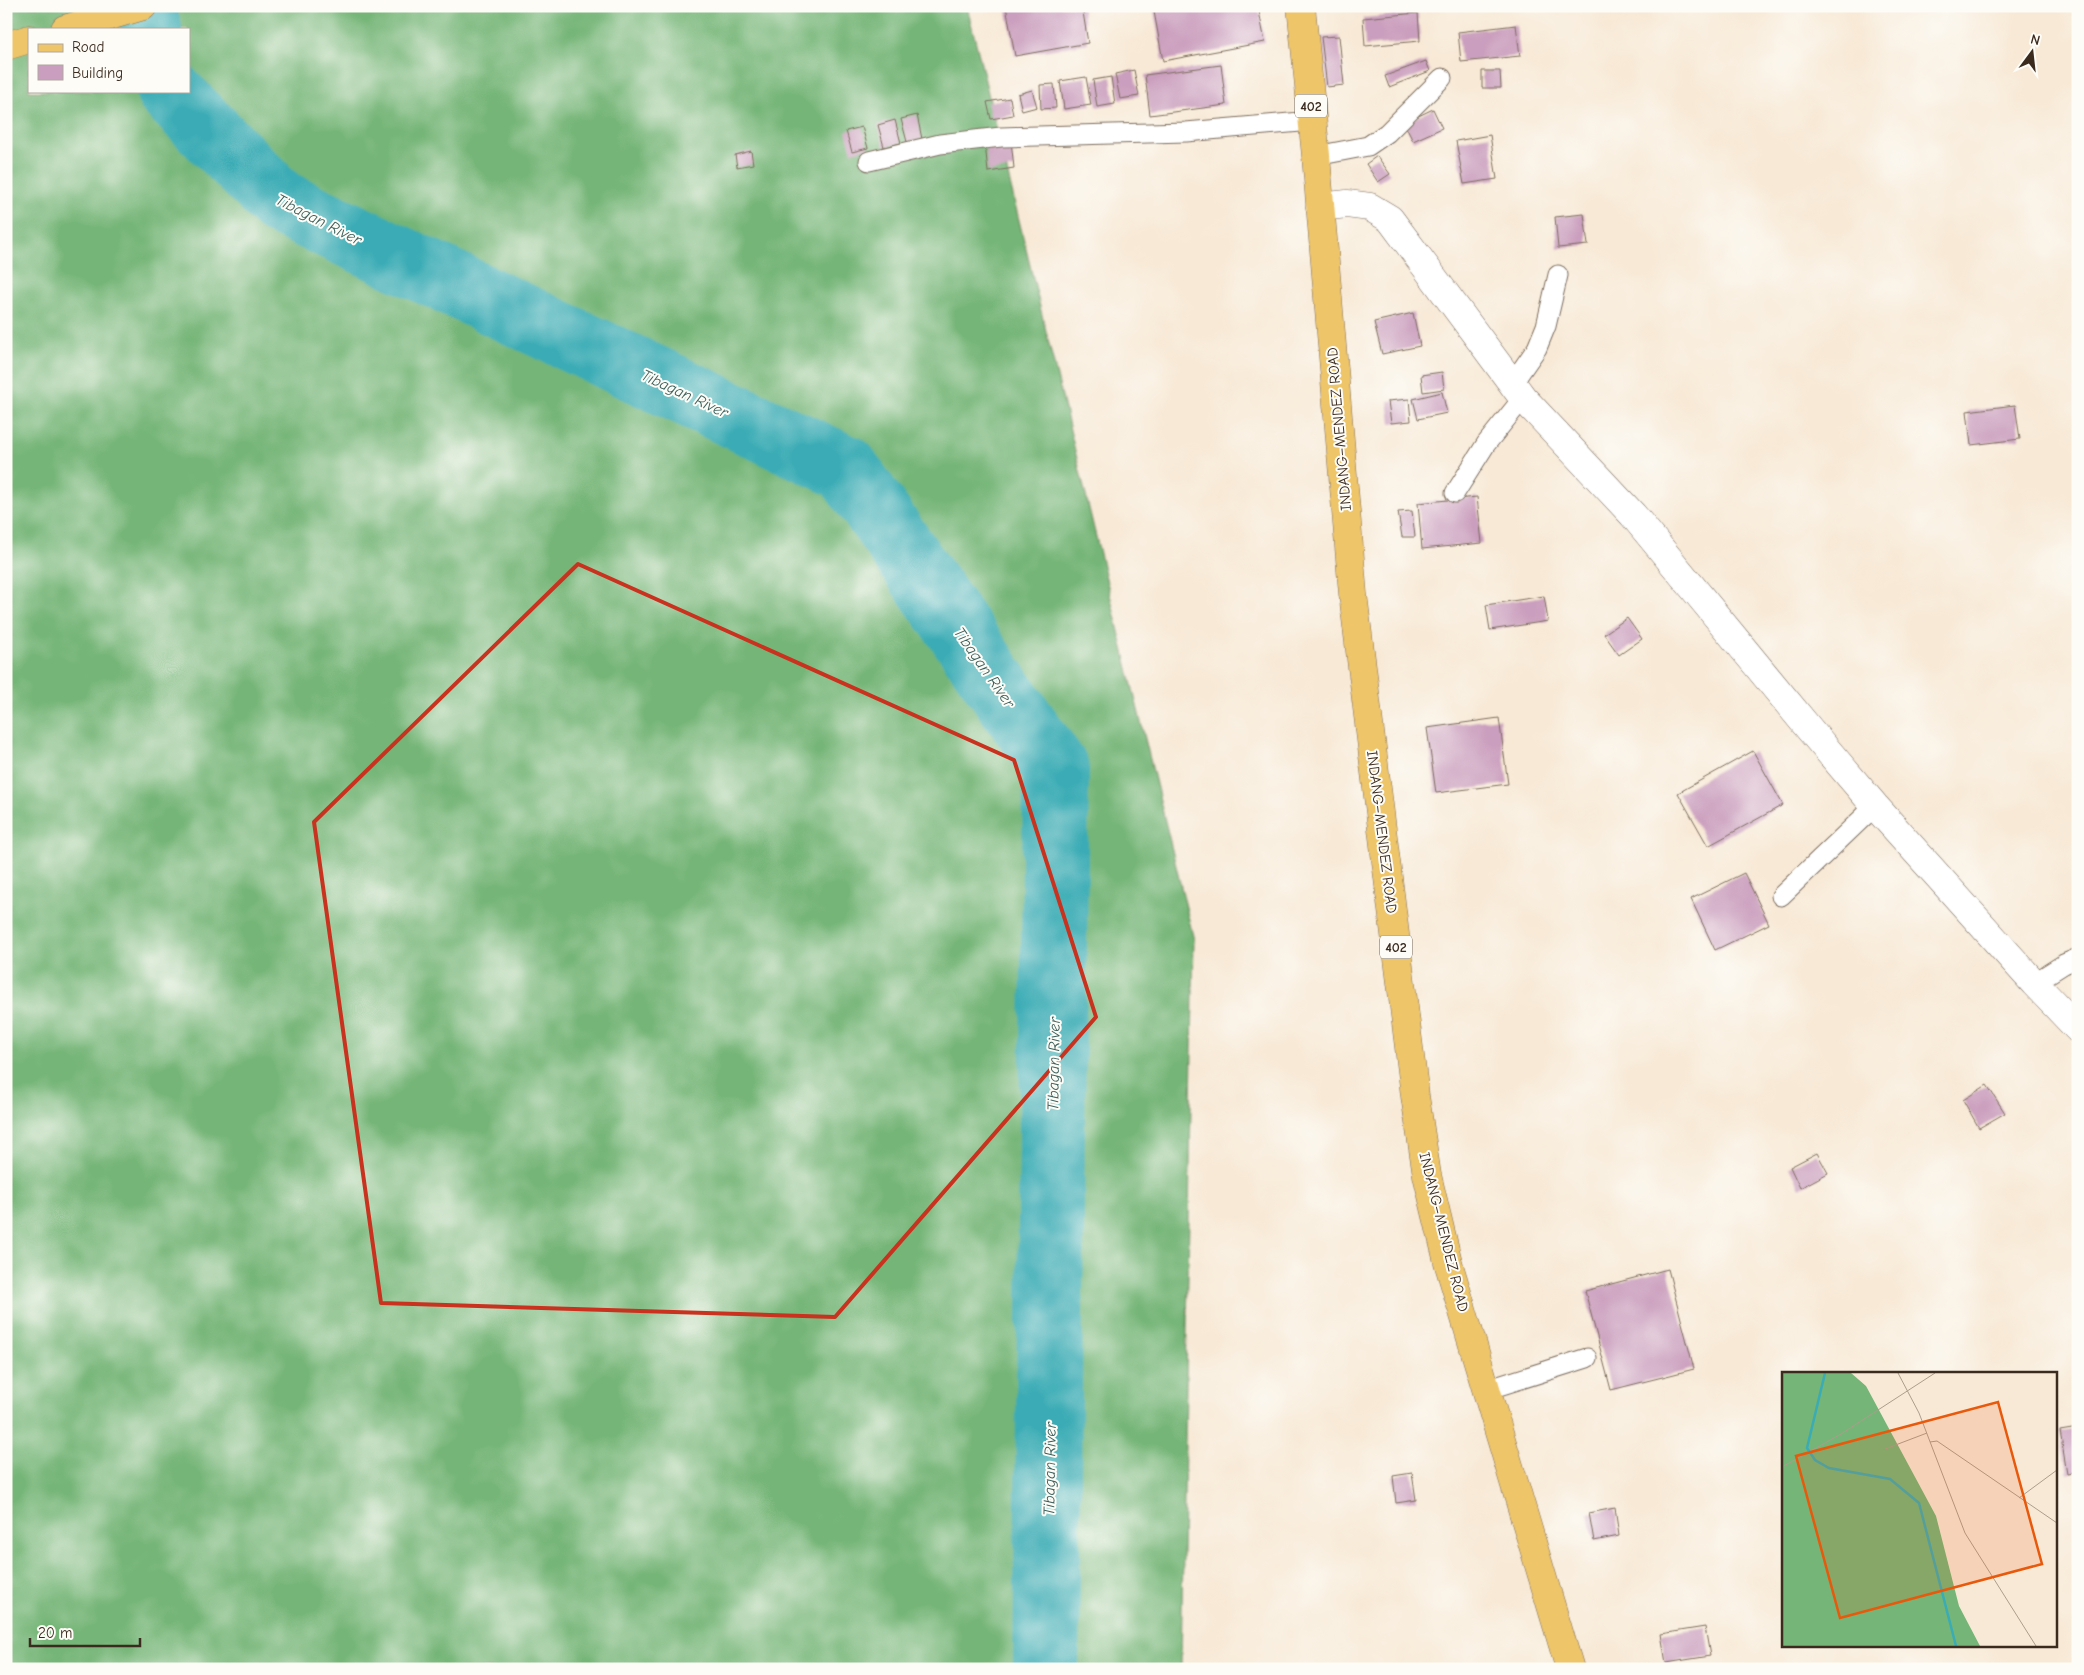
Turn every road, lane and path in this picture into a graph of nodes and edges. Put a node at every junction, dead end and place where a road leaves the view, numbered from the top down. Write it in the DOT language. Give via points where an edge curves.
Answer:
graph roads {
  1 [pos="143,6"];
  2 [pos="1301,6"];
  3 [pos="68,28"];
  4 [pos="28,39"];
  5 [pos="6,46"];
  6 [pos="1442,78"];
  7 [pos="1312,121"];
  8 [pos="1316,156"];
  9 [pos="869,161"];
  10 [pos="1320,207"];
  11 [pos="1558,275"];
  12 [pos="1518,391"];
  13 [pos="1455,493"];
  14 [pos="1875,806"];
  15 [pos="1781,896"];
  16 [pos="2078,958"];
  17 [pos="2034,984"];
  18 [pos="2078,1029"];
  19 [pos="1587,1358"];
  20 [pos="1486,1390"];
  21 [pos="1570,1669"];
  1 -- 3 [label="main road"];
  2 -- 7 [label="main road, INDANG–MENDEZ ROAD / 402"];
  4 -- 5 [label="main road"];
  6 -- 8 [label="lane" via="1387,133 1368,146"];
  7 -- 8 [label="main road, INDANG–MENDEZ ROAD / 402"];
  7 -- 9 [label="lane" via="1186,132 1001,137 940,144"];
  8 -- 10 [label="main road, INDANG–MENDEZ ROAD / 402"];
  10 -- 12 [label="street" via="1347,204 1370,207 1390,219"];
  10 -- 20 [label="main road, INDANG–MENDEZ ROAD / 402" via="1353,594 1415,1096 1427,1174 1448,1262"];
  11 -- 12 [label="lane" via="1546,326"];
  12 -- 13 [label="lane"];
  12 -- 14 [label="street" via="1633,515"];
  14 -- 15 [label="lane"];
  14 -- 17 [label="street"];
  16 -- 17 [label="lane"];
  17 -- 18 [label="street"];
  19 -- 20 [label="lane"];
  20 -- 21 [label="main road, INDANG–MENDEZ ROAD / 402"];
}
